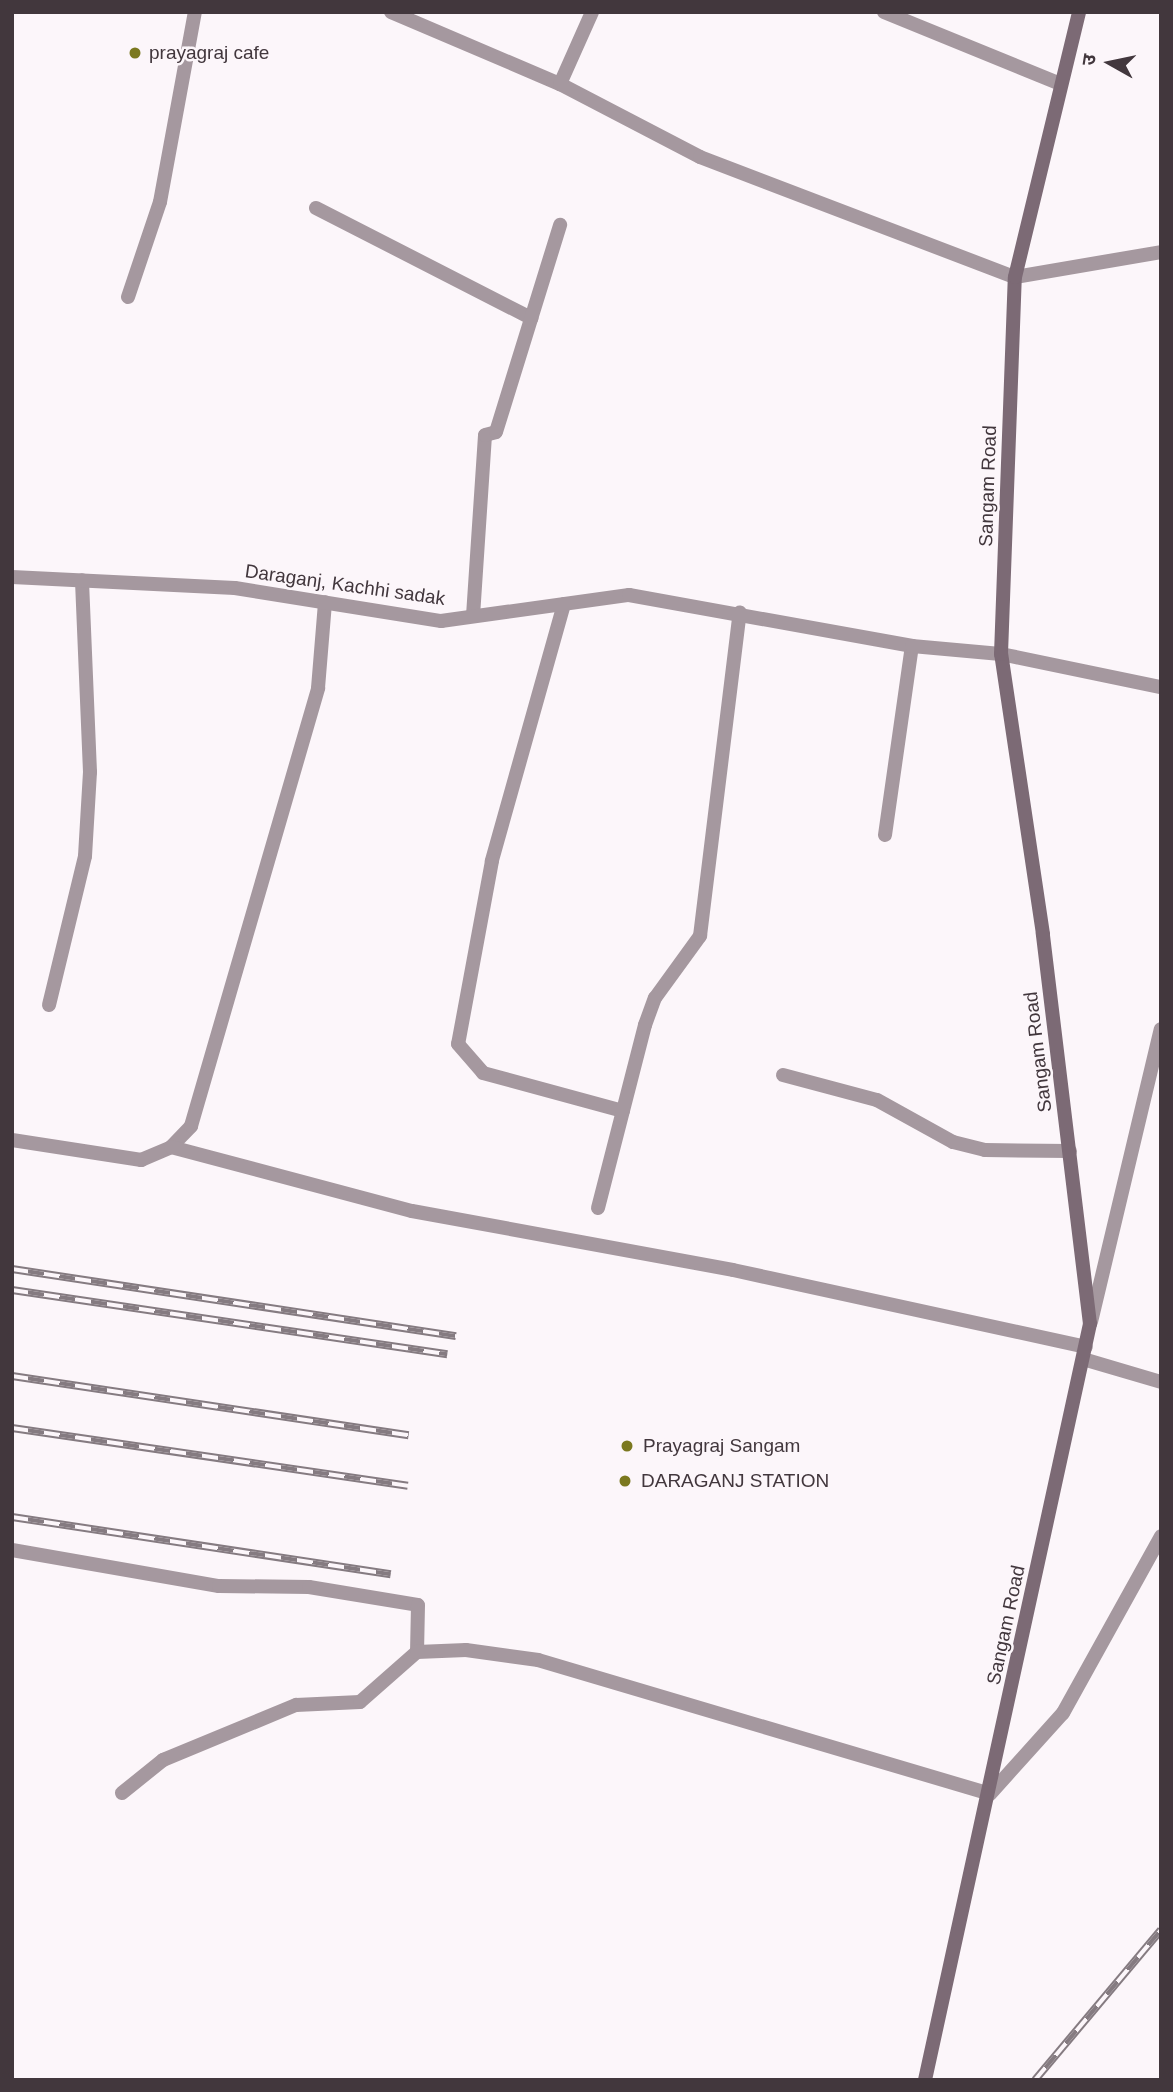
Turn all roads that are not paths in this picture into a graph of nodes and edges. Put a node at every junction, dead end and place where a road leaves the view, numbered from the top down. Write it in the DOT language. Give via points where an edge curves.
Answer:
graph roads {
  1 [pos="195,12"];
  2 [pos="391,12"];
  3 [pos="592,12"];
  4 [pos="884,12"];
  5 [pos="1079,12"];
  6 [pos="1058,83"];
  7 [pos="560,84"];
  8 [pos="316,208"];
  9 [pos="560,225"];
  10 [pos="1161,252"];
  11 [pos="1015,277"];
  12 [pos="128,297"];
  13 [pos="531,318"];
  14 [pos="12,577"];
  15 [pos="82,580"];
  16 [pos="325,602"];
  17 [pos="564,604"];
  18 [pos="740,612"];
  19 [pos="473,616"];
  20 [pos="912,646"];
  21 [pos="1001,654"];
  22 [pos="1161,687"];
  23 [pos="885,835"];
  24 [pos="49,1005"];
  25 [pos="1161,1029"];
  26 [pos="783,1075"];
  27 [pos="623,1111"];
  28 [pos="12,1140"];
  29 [pos="172,1147"];
  30 [pos="1070,1151"];
  31 [pos="598,1208"];
  32 [pos="1090,1324"];
  33 [pos="1084,1353"];
  34 [pos="1161,1382"];
  35 [pos="1161,1536"];
  36 [pos="12,1550"];
  37 [pos="416,1652"];
  38 [pos="122,1793"];
  39 [pos="990,1794"];
  40 [pos="925,2080"];
  1 -- 12 [label="street" via="160,202"];
  2 -- 7 [label="street"];
  3 -- 7 [label="street"];
  4 -- 6 [label="street"];
  5 -- 6 [label="main road, Sangam Road"];
  6 -- 11 [label="main road, Sangam Road"];
  7 -- 11 [label="street" via="700,156"];
  8 -- 13 [label="street"];
  9 -- 13 [label="street"];
  10 -- 11 [label="street"];
  11 -- 21 [label="main road, Sangam Road"];
  13 -- 19 [label="street" via="496,432 485,435"];
  14 -- 15 [label="street, Daraganj, Kachhi sadak"];
  15 -- 16 [label="street, Daraganj, Kachhi sadak" via="235,588"];
  15 -- 24 [label="street" via="90,772 85,856"];
  16 -- 19 [label="street, Daraganj, Kachhi sadak" via="441,621"];
  16 -- 29 [label="street" via="318,688 191,1126"];
  17 -- 18 [label="street, Daraganj, Kachhi sadak" via="629,595"];
  17 -- 19 [label="street, Daraganj, Kachhi sadak"];
  17 -- 27 [label="street" via="492,861 458,1045 465,1060 483,1073"];
  18 -- 20 [label="street, Daraganj, Kachhi sadak"];
  18 -- 27 [label="street" via="700,936 655,998"];
  20 -- 21 [label="street, Daraganj, Kachhi sadak"];
  20 -- 23 [label="street"];
  21 -- 22 [label="street, Daraganj, Kachhi sadak"];
  21 -- 30 [label="main road, Sangam Road"];
  25 -- 32 [label="street"];
  26 -- 30 [label="street" via="877,1100 953,1142 985,1150"];
  27 -- 31 [label="street"];
  28 -- 29 [label="street" via="141,1160"];
  29 -- 33 [label="street" via="412,1211 733,1270"];
  30 -- 32 [label="main road, Sangam Road"];
  32 -- 33 [label="main road, Sangam Road"];
  33 -- 34 [label="street"];
  33 -- 39 [label="main road, Sangam Road"];
  35 -- 39 [label="street" via="1063,1713"];
  36 -- 37 [label="street" via="219,1586 309,1587 418,1605"];
  37 -- 38 [label="street" via="360,1702 296,1705 163,1759"];
  37 -- 39 [label="street" via="466,1650 538,1660"];
  39 -- 40 [label="main road, Sangam Road"];
}
